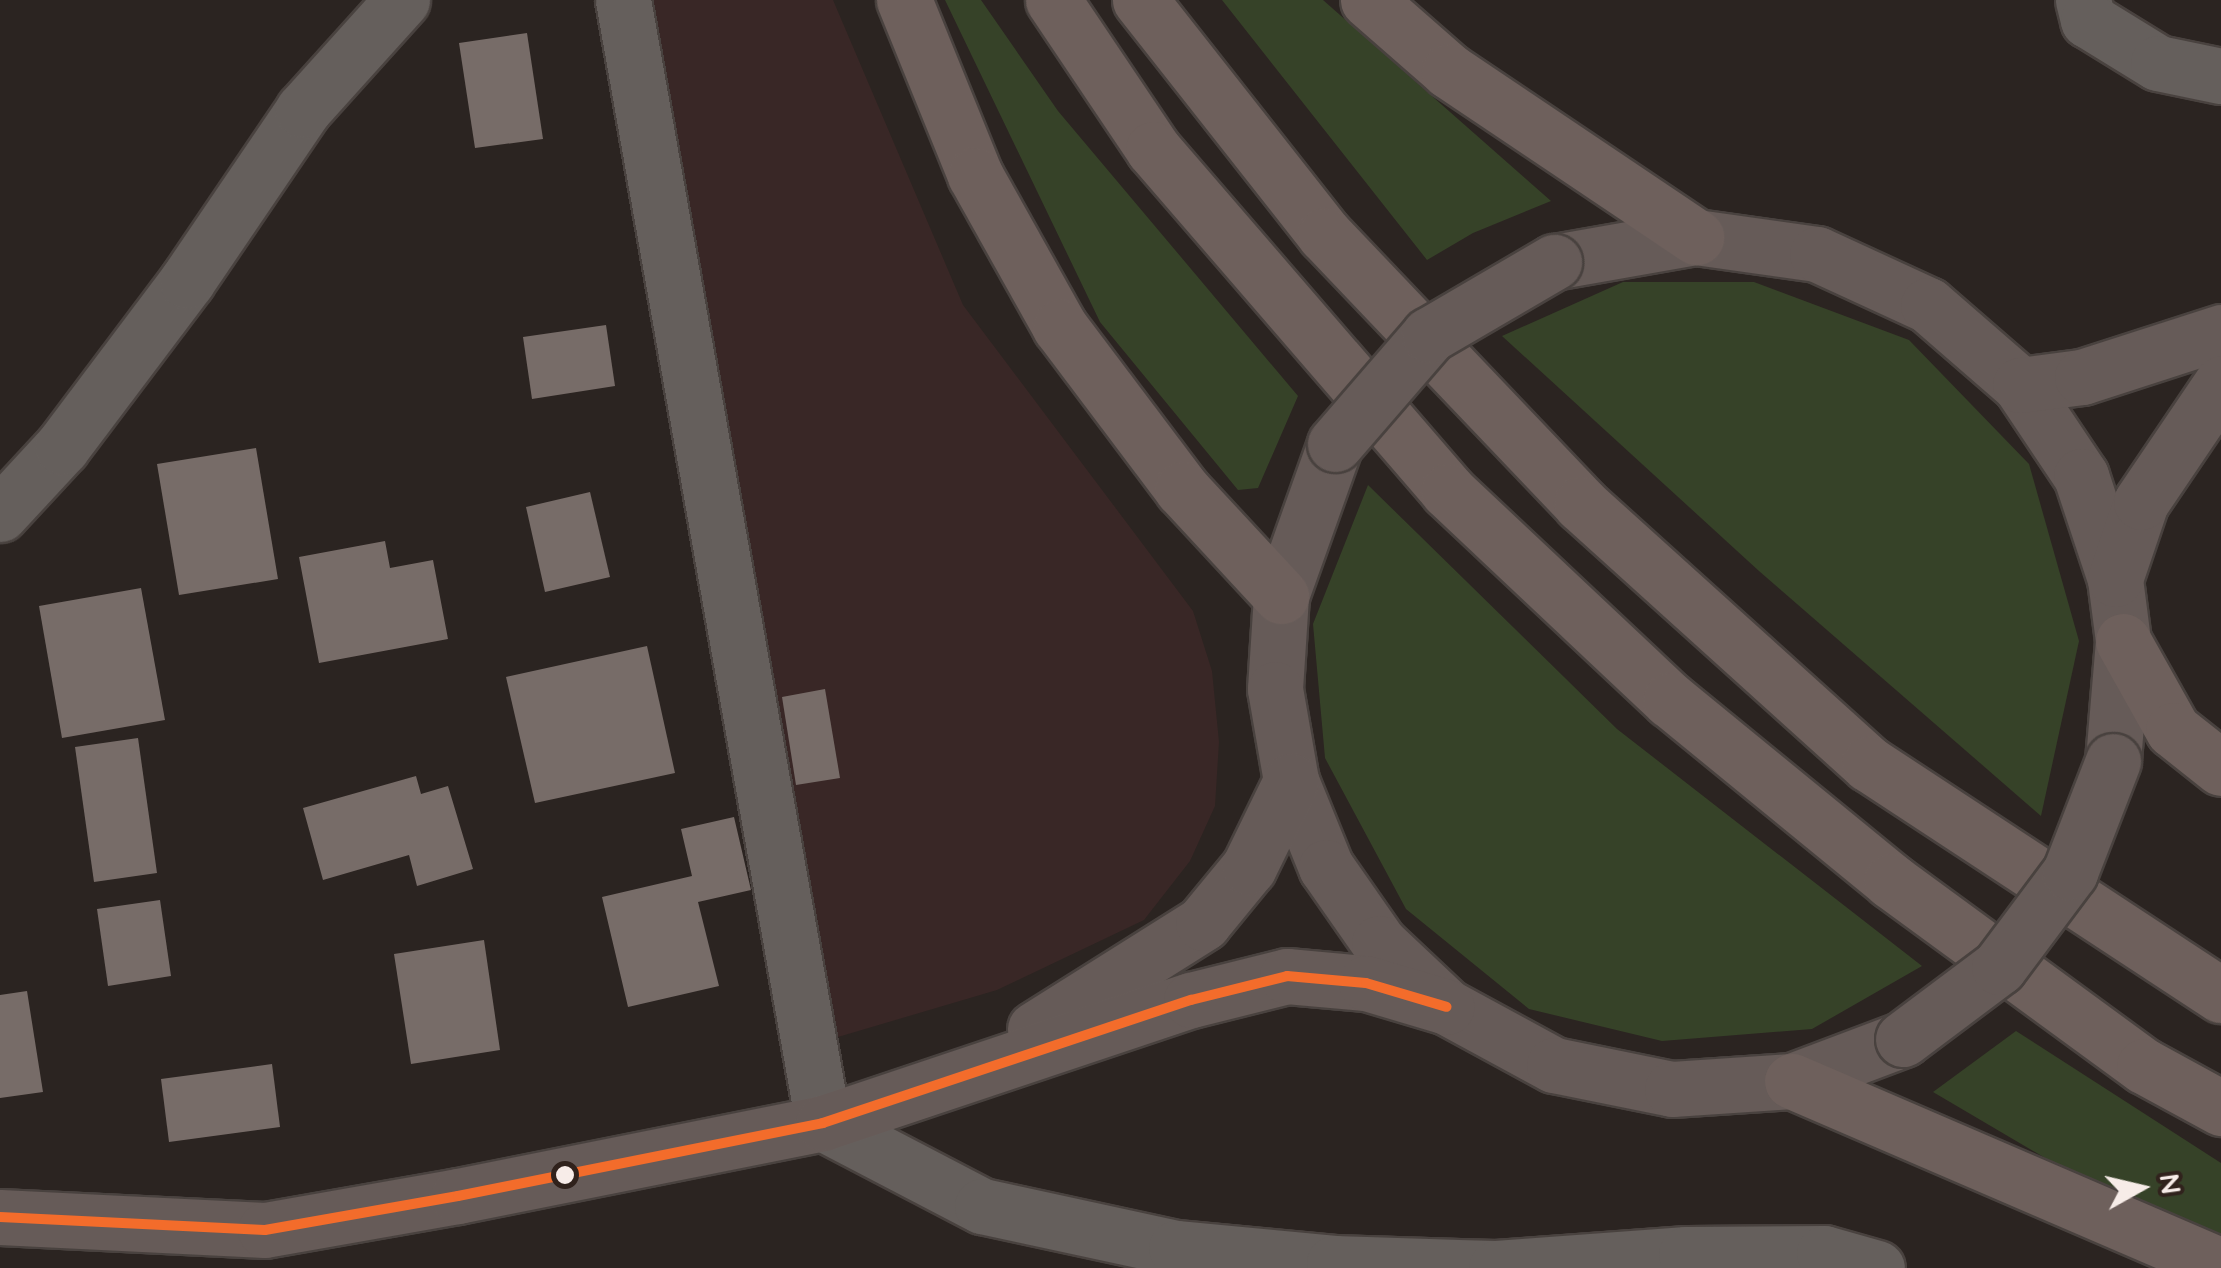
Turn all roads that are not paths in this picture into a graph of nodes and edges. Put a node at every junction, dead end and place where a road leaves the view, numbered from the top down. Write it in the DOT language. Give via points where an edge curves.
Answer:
graph roads {
  1 [pos="402,0"];
  2 [pos="622,0"];
  3 [pos="904,0"];
  4 [pos="1053,0"];
  5 [pos="1140,0"];
  6 [pos="1368,0"];
  7 [pos="2083,0"];
  8 [pos="2221,76"];
  9 [pos="1696,237"];
  10 [pos="2221,332"];
  11 [pos="2221,384"];
  12 [pos="2020,385"];
  13 [pos="0,514"];
  14 [pos="2114,579"];
  15 [pos="1280,596"];
  16 [pos="2123,641"];
  17 [pos="2221,768"];
  18 [pos="1291,781"];
  19 [pos="2221,994"];
  20 [pos="1447,1007"];
  21 [pos="961,1075"];
  22 [pos="1792,1081"];
  23 [pos="2221,1108"];
  24 [pos="822,1123"];
  25 [pos="0,1217"];
  26 [pos="2221,1266"];
  27 [pos="1877,1268"];
  1 -- 13 [label="street" via="303,110 187,281 62,447"];
  2 -- 24 [label="street"];
  3 -- 15 [label="highway" via="975,175 1060,327 1182,489"];
  4 -- 23 [label="highway" via="1154,149 1448,491 1670,700 1890,881 2144,1066"];
  5 -- 19 [label="highway" via="1325,235 1581,504 1869,764"];
  6 -- 9 [label="highway" via="1449,71"];
  7 -- 8 [label="street" via="2088,20 2158,63"];
  9 -- 12 [label="main road" via="1817,254 1928,305"];
  9 -- 15 [label="main road, bridge" via="1554,262 1428,335 1335,444"];
  10 -- 12 [label="main road" via="2082,377"];
  11 -- 14 [label="main road" via="2141,502"];
  12 -- 14 [label="main road" via="2081,476"];
  14 -- 16 [label="main road"];
  15 -- 18 [label="main road" via="1275,689"];
  16 -- 17 [label="highway" via="2173,730"];
  16 -- 22 [label="main road, bridge" via="2113,760 2070,872 1999,967 1903,1038"];
  18 -- 20 [label="main road" via="1326,868 1379,943"];
  18 -- 21 [label="main road" via="1249,867 1203,923"];
  20 -- 21 [label="main road" via="1366,984 1287,976"];
  20 -- 22 [label="main road" via="1554,1065 1672,1090"];
  21 -- 24 [label="main road"];
  22 -- 26 [label="highway"];
  24 -- 25 [label="main road" via="265,1230"];
  24 -- 27 [label="street" via="982,1206 1176,1248 1334,1263 1496,1268 1824,1252"];
}
